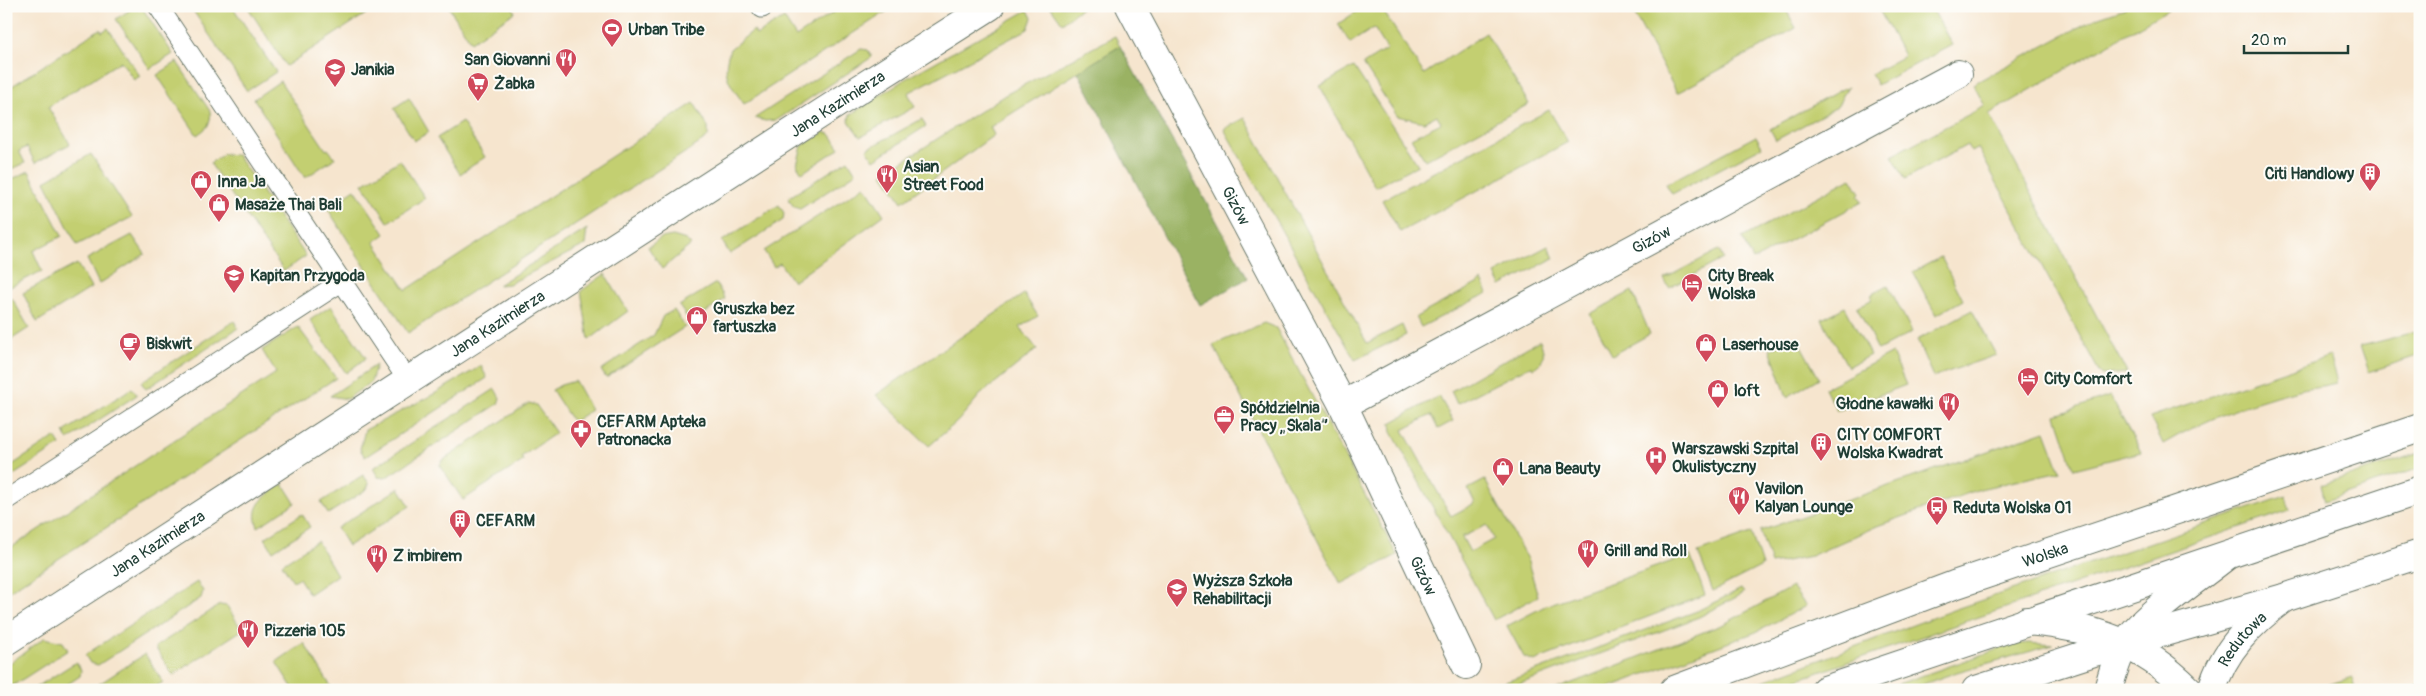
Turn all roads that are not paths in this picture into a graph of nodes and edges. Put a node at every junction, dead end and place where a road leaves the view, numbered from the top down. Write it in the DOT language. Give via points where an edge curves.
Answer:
graph roads {
  1 [pos="158,6"];
  2 [pos="761,6"];
  3 [pos="765,6"];
  4 [pos="990,6"];
  5 [pos="1130,6"];
  6 [pos="1958,74"];
  7 [pos="341,282"];
  8 [pos="409,382"];
  9 [pos="1343,405"];
  10 [pos="2420,428"];
  11 [pos="2420,490"];
  12 [pos="6,500"];
  13 [pos="2232,552"];
  14 [pos="2420,554"];
  15 [pos="2284,598"];
  16 [pos="2027,621"];
  17 [pos="6,641"];
  18 [pos="2125,644"];
  19 [pos="1466,665"];
  20 [pos="1674,690"];
  21 [pos="1825,690"];
  22 [pos="1976,690"];
  23 [pos="2108,690"];
  24 [pos="2189,690"];
  25 [pos="2212,690"];
  1 -- 7 [label="lane"];
  2 -- 3 [label="lane"];
  4 -- 8 [label="street, Jana Kazimierza"];
  5 -- 9 [label="street, Gizów"];
  6 -- 9 [label="street, Gizów"];
  7 -- 8 [label="lane"];
  7 -- 12 [label="lane"];
  8 -- 17 [label="street, Jana Kazimierza"];
  9 -- 19 [label="street, Gizów"];
  10 -- 20 [label="street, Wolska" via="1954,585"];
  11 -- 13 [label="street"];
  13 -- 16 [label="street"];
  13 -- 18 [label="street" via="2141,625"];
  14 -- 15 [label="street"];
  15 -- 18 [label="street"];
  15 -- 25 [label="street, Redutowa" via="2241,635 2225,659"];
  16 -- 18 [label="street" via="2076,627"];
  16 -- 21 [label="street"];
  18 -- 22 [label="street"];
  18 -- 23 [label="street"];
  18 -- 24 [label="street" via="2149,656"];
}
